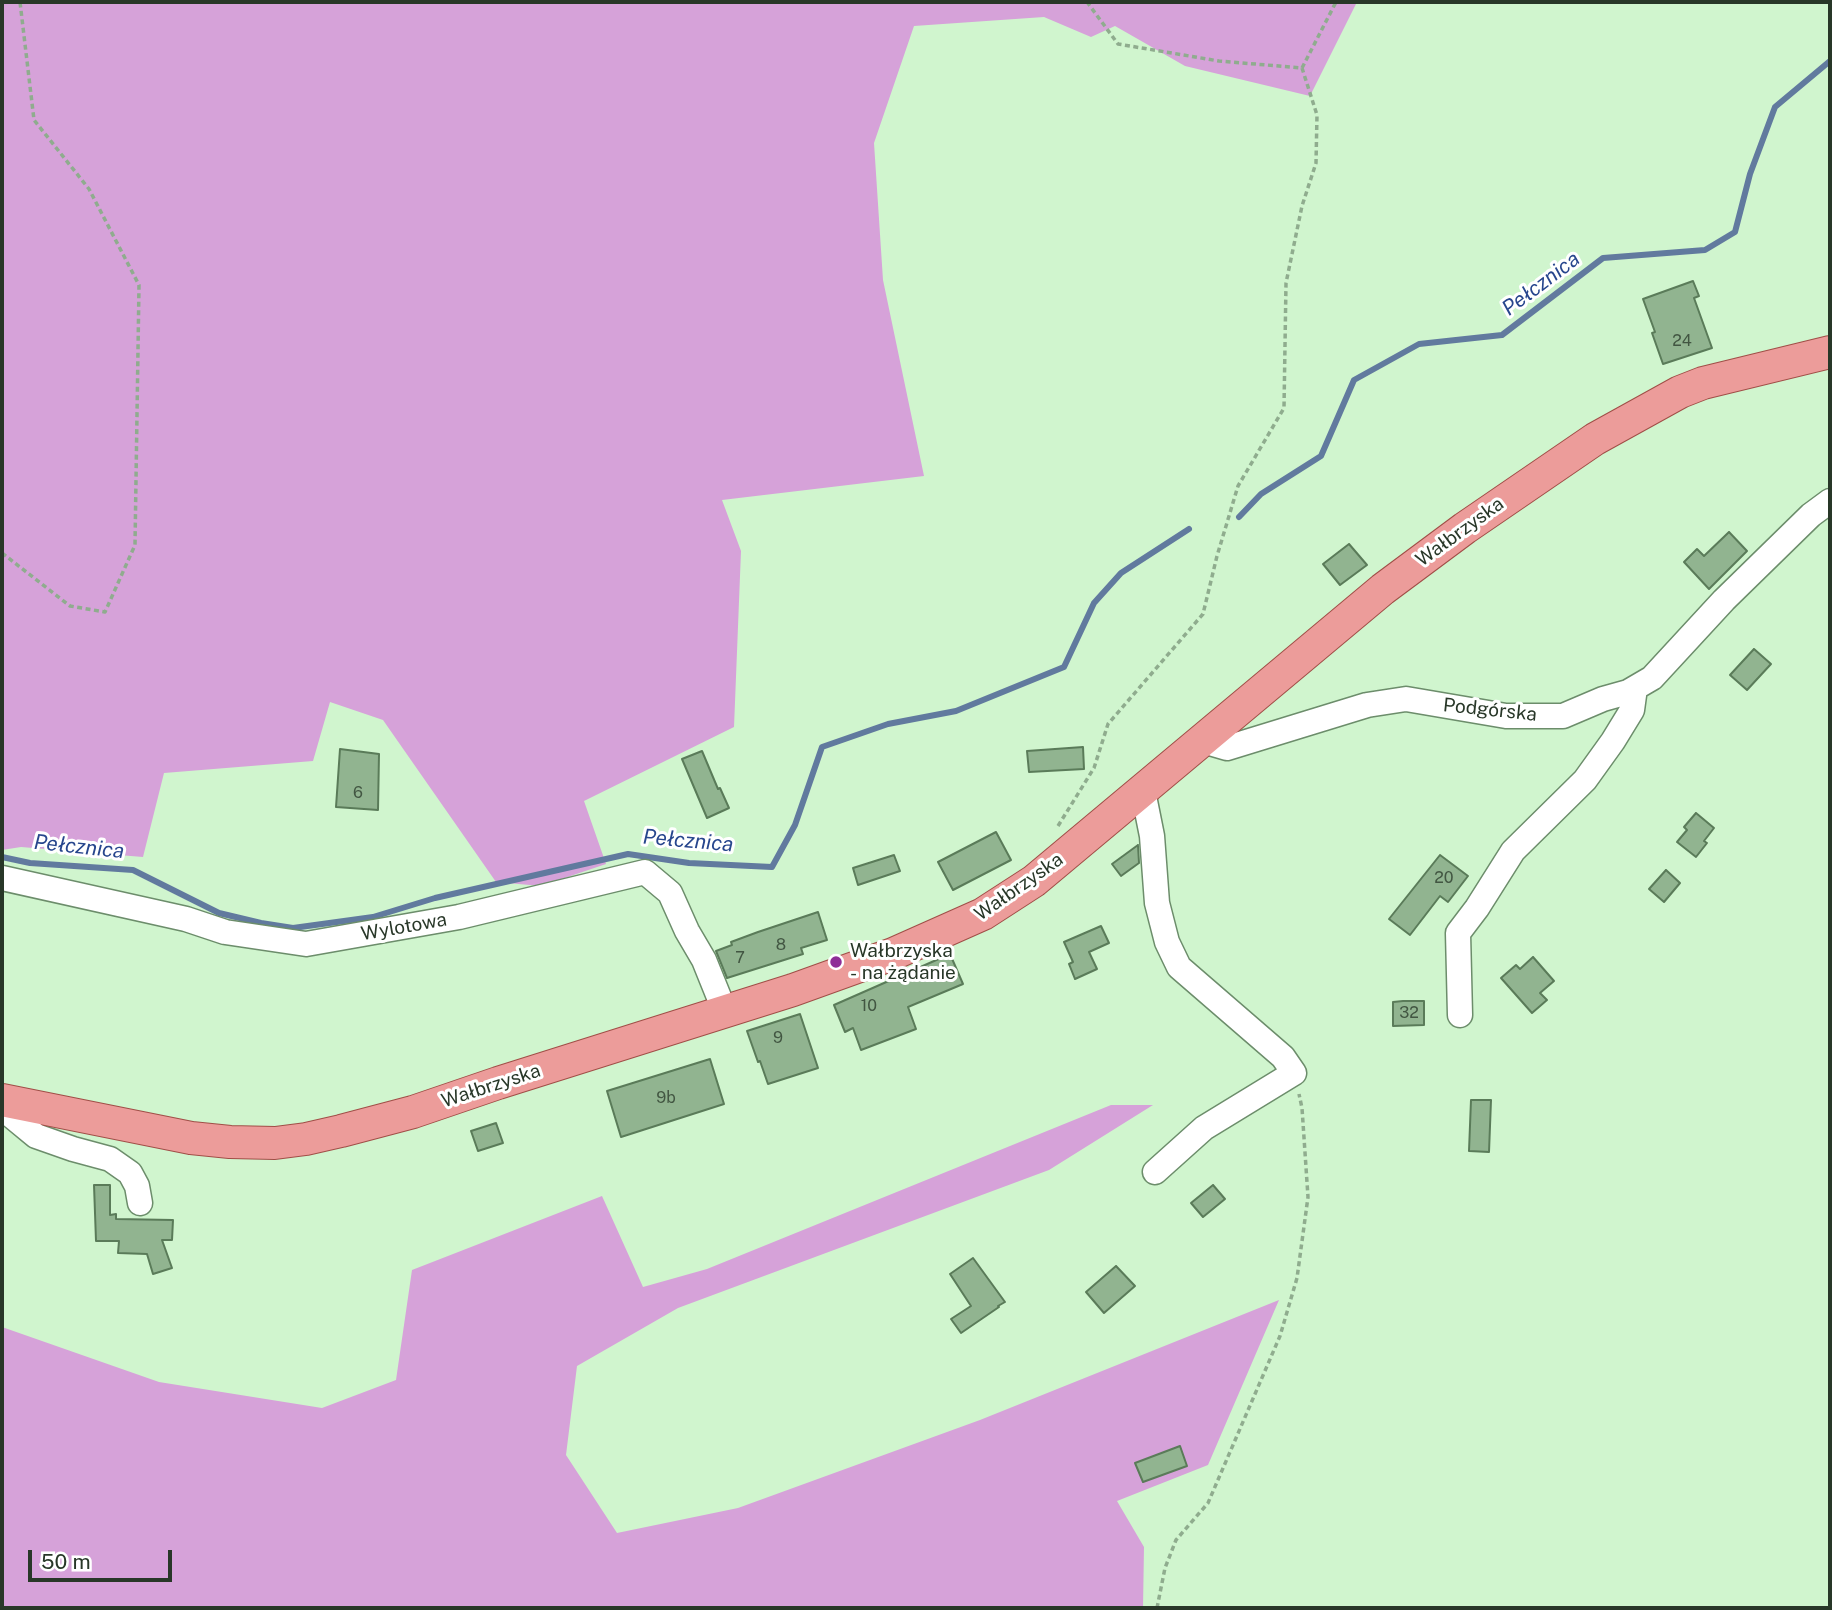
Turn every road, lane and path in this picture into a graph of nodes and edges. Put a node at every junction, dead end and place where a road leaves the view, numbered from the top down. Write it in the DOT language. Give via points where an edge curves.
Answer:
graph roads {
  1 [pos="20,2"];
  2 [pos="1087,2"];
  3 [pos="1336,2"];
  4 [pos="1302,68"];
  5 [pos="1830,352"];
  6 [pos="1830,501"];
  7 [pos="2,553"];
  8 [pos="1635,688"];
  9 [pos="1203,741"];
  10 [pos="1143,791"];
  11 [pos="1056,830"];
  12 [pos="2,878"];
  13 [pos="725,1012"];
  14 [pos="1460,1015"];
  15 [pos="1294,1073"];
  16 [pos="2,1100"];
  17 [pos="2,1108"];
  18 [pos="1155,1172"];
  19 [pos="141,1203"];
  20 [pos="1157,1608"];
  1 -- 7 [label="path" via="34,120 89,189 139,285 135,545 105,612 70,606"];
  2 -- 4 [label="path" via="1118,44 1219,61"];
  3 -- 4 [label="path"];
  4 -- 11 [label="path" via="1317,115 1316,163 1301,206 1286,283 1284,408 1238,486 1203,614 1108,724 1094,768"];
  5 -- 9 [label="main road, Wałbrzyska" via="1703,383 1595,439 1383,589"];
  6 -- 8 [label="street, Podgórska" via="1724,600 1652,678"];
  8 -- 9 [label="street, Podgórska" via="1563,716 1506,716 1406,699 1367,705 1227,748"];
  8 -- 14 [label="street" via="1632,710 1586,780 1513,851 1458,933"];
  9 -- 10 [label="main road, Wałbrzyska"];
  10 -- 13 [label="main road, Wałbrzyska" via="1034,881 983,914 894,954"];
  10 -- 15 [label="street" via="1157,904 1179,967 1283,1057"];
  12 -- 13 [label="street, Wylotowa" via="225,932 306,944 459,917 645,872 670,892"];
  13 -- 16 [label="main road, Wałbrzyska" via="413,1112 341,1132 275,1143 191,1138"];
  15 -- 18 [label="street" via="1204,1128"];
  15 -- 20 [label="path" via="1302,1108 1308,1196 1297,1278 1280,1336 1208,1503 1176,1540"];
  17 -- 19 [label="street" via="36,1136 110,1159 130,1173"];
}
